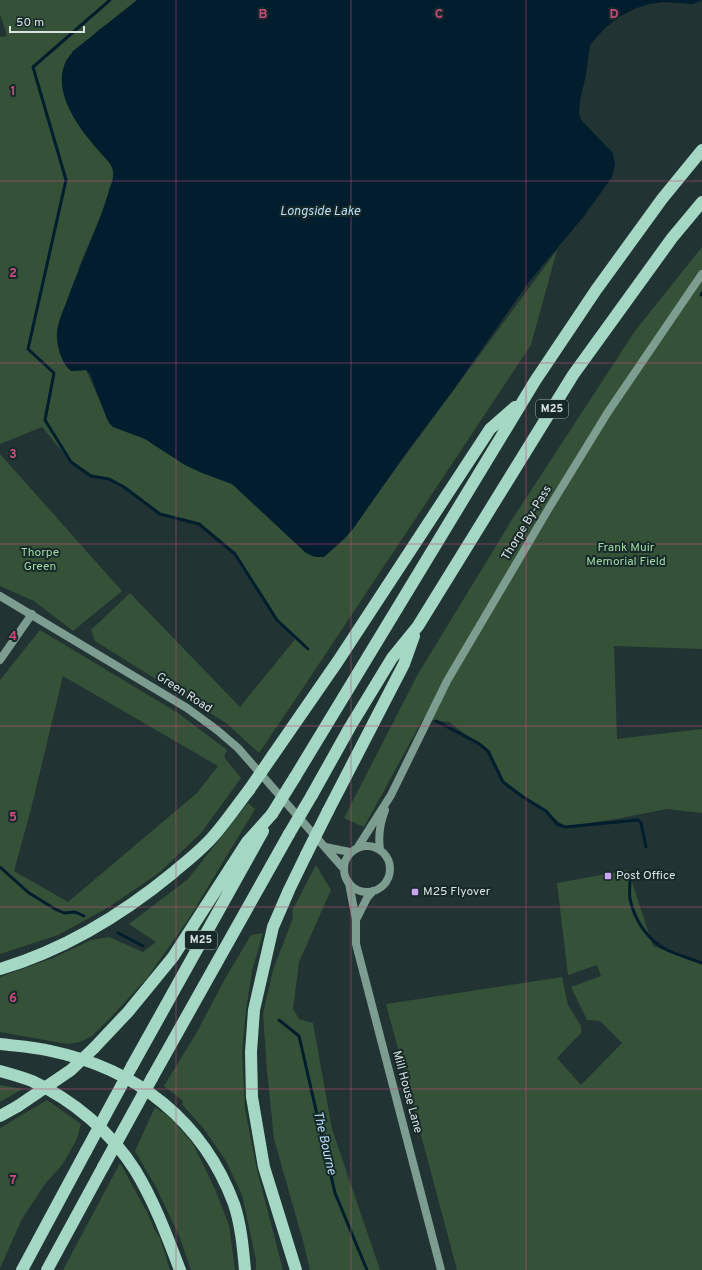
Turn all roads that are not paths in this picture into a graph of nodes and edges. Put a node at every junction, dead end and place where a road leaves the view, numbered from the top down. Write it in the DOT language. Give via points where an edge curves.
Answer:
graph roads {
  1 [pos="702,150"];
  2 [pos="702,202"];
  3 [pos="702,274"];
  4 [pos="524,400"];
  5 [pos="0,596"];
  6 [pos="32,614"];
  7 [pos="418,626"];
  8 [pos="0,660"];
  9 [pos="391,795"];
  10 [pos="272,814"];
  11 [pos="325,847"];
  12 [pos="358,847"];
  13 [pos="380,850"];
  14 [pos="350,852"];
  15 [pos="344,869"];
  16 [pos="349,884"];
  17 [pos="373,891"];
  18 [pos="356,920"];
  19 [pos="0,969"];
  20 [pos="0,1044"];
  21 [pos="0,1071"];
  22 [pos="0,1116"];
  23 [pos="295,1268"];
  24 [pos="22,1270"];
  25 [pos="47,1270"];
  26 [pos="180,1270"];
  27 [pos="245,1270"];
  28 [pos="440,1270"];
  1 -- 4 [label="highway, M25" via="662,199 596,290"];
  2 -- 7 [label="highway, M25" via="672,238 573,375"];
  3 -- 9 [label="main road, Thorpe By-Pass" via="608,412 549,508 448,681"];
  4 -- 10 [label="highway, M25, bridge"];
  4 -- 19 [label="highway, bridge" via="490,429 338,661 249,790 215,834 185,863 122,911 52,949"];
  5 -- 6 [label="main road, Green Road"];
  6 -- 8 [label="main road"];
  6 -- 11 [label="main road, Green Road" via="187,708 217,730 238,748"];
  7 -- 23 [label="highway, bridge" via="404,664 306,855 273,927 254,1010 251,1052 252,1097 264,1167"];
  7 -- 25 [label="highway, M25, bridge" via="392,658 288,834"];
  9 -- 12 [label="main road, Thorpe By-Pass"];
  9 -- 13 [label="main road, Thorpe By-Pass" via="382,818 378,838"];
  10 -- 22 [label="highway, bridge" via="247,842 173,957 128,1012 71,1070"];
  10 -- 24 [label="highway, M25, bridge"];
  11 -- 14 [label="main road"];
  11 -- 15 [label="main road, Green Road"];
  12 -- 13 [label="main road" via="367,845"];
  12 -- 14 [label="main road"];
  13 -- 17 [label="main road" via="389,860 391,869 384,885"];
  14 -- 15 [label="main road" via="345,860"];
  15 -- 16 [label="main road"];
  16 -- 17 [label="main road" via="358,890"];
  16 -- 18 [label="main road, Mill House Lane"];
  17 -- 18 [label="main road, Mill House Lane"];
  18 -- 28 [label="main road, Mill House Lane" via="356,944"];
  20 -- 27 [label="highway" via="51,1051 112,1070 158,1098 176,1114 209,1153 222,1176 240,1228"];
  21 -- 26 [label="highway" via="32,1081 56,1094 76,1107 106,1135 123,1154 146,1191"];
}
